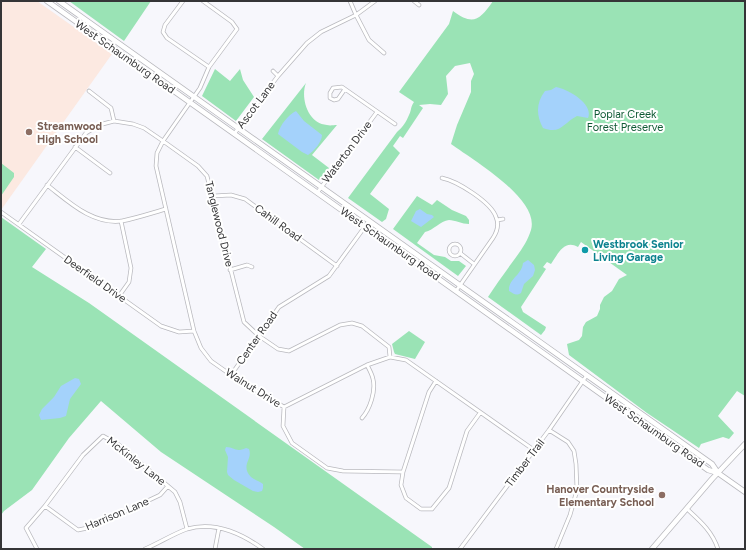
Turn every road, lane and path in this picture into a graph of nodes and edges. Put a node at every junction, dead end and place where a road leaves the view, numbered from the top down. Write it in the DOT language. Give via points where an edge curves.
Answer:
graph roads {
  1 [pos="47,1"];
  2 [pos="59,1"];
  3 [pos="183,1"];
  4 [pos="203,1"];
  5 [pos="350,1"];
  6 [pos="376,1"];
  7 [pos="414,1"];
  8 [pos="418,5"];
  9 [pos="356,15"];
  10 [pos="384,53"];
  11 [pos="209,67"];
  12 [pos="273,71"];
  13 [pos="278,76"];
  14 [pos="345,90"];
  15 [pos="89,91"];
  16 [pos="194,97"];
  17 [pos="190,103"];
  18 [pos="377,112"];
  19 [pos="114,121"];
  20 [pos="395,124"];
  21 [pos="238,128"];
  22 [pos="234,134"];
  23 [pos="163,141"];
  24 [pos="75,147"];
  25 [pos="110,172"];
  26 [pos="442,178"];
  27 [pos="46,185"];
  28 [pos="321,187"];
  29 [pos="317,192"];
  30 [pos="213,196"];
  31 [pos="166,209"];
  32 [pos="1,212"];
  33 [pos="497,220"];
  34 [pos="503,220"];
  35 [pos="121,221"];
  36 [pos="369,221"];
  37 [pos="18,224"];
  38 [pos="365,226"];
  39 [pos="460,253"];
  40 [pos="474,264"];
  41 [pos="337,266"];
  42 [pos="252,267"];
  43 [pos="230,270"];
  44 [pos="460,285"];
  45 [pos="456,291"];
  46 [pos="119,296"];
  47 [pos="194,331"];
  48 [pos="259,336"];
  49 [pos="390,357"];
  50 [pos="367,365"];
  51 [pos="231,375"];
  52 [pos="587,375"];
  53 [pos="436,381"];
  54 [pos="583,381"];
  55 [pos="284,407"];
  56 [pos="480,413"];
  57 [pos="362,418"];
  58 [pos="549,430"];
  59 [pos="745,444"];
  60 [pos="534,450"];
  61 [pos="403,472"];
  62 [pos="718,473"];
  63 [pos="168,486"];
  64 [pos="745,492"];
  65 [pos="45,506"];
  66 [pos="687,509"];
  67 [pos="219,528"];
  68 [pos="187,529"];
  69 [pos="37,549"];
  70 [pos="145,549"];
  71 [pos="215,549"];
  72 [pos="263,549"];
  73 [pos="460,549"];
  74 [pos="556,549"];
  75 [pos="652,549"];
  76 [pos="718,549"];
  1 -- 17 [label="main road, West Schaumburg Road"];
  2 -- 16 [label="main road, West Schaumburg Road"];
  3 -- 11 [label="street" via="165,25 163,32 167,38"];
  4 -- 11 [label="street, Walnut Drive" via="232,22 237,29"];
  5 -- 9 [label="street"];
  6 -- 9 [label="street, Ascot Lane"];
  7 -- 8 [label="street"];
  9 -- 10 [label="street" via="369,40"];
  9 -- 13 [label="street, Ascot Lane" via="321,32 306,43"];
  11 -- 16 [label="street, Walnut Drive"];
  12 -- 13 [label="street, Ascot Lane"];
  13 -- 21 [label="street, Ascot Lane"];
  14 -- 14 [label="street" via="338,99 330,98 333,88"];
  14 -- 18 [label="street"];
  15 -- 19 [label="street" via="111,108"];
  16 -- 17 [label="street, Walnut Drive"];
  16 -- 21 [label="main road, West Schaumburg Road"];
  17 -- 22 [label="main road, West Schaumburg Road"];
  17 -- 23 [label="street, Walnut Drive"];
  18 -- 20 [label="street"];
  18 -- 28 [label="street, Waterton Drive"];
  19 -- 23 [label="street, Tanglewood Drive" via="144,128"];
  19 -- 24 [label="street, Tanglewood Drive" via="99,124 86,132"];
  21 -- 22 [label="street, Ascot Lane"];
  21 -- 28 [label="main road, West Schaumburg Road"];
  22 -- 29 [label="main road, West Schaumburg Road"];
  23 -- 30 [label="street, Tanglewood Drive" via="198,166 207,176"];
  23 -- 31 [label="street, Walnut Drive" via="157,153 156,166"];
  24 -- 25 [label="street"];
  24 -- 27 [label="street, Tanglewood Drive"];
  26 -- 33 [label="street" via="455,182 487,204"];
  27 -- 35 [label="street" via="87,214 103,220"];
  27 -- 37 [label="street, Tanglewood Drive"];
  28 -- 29 [label="street, Waterton Drive"];
  28 -- 36 [label="main road, West Schaumburg Road"];
  29 -- 38 [label="main road, West Schaumburg Road"];
  30 -- 41 [label="street, Cahill Road" via="231,195 245,199"];
  30 -- 43 [label="street, Tanglewood Drive"];
  31 -- 35 [label="street"];
  31 -- 47 [label="street, Walnut Drive"];
  32 -- 37 [label="street, Deerfield Drive"];
  33 -- 34 [label="street"];
  33 -- 40 [label="street" via="496,234"];
  35 -- 46 [label="street" via="131,268 129,282"];
  36 -- 38 [label="street, Center Road"];
  36 -- 44 [label="main road, West Schaumburg Road"];
  37 -- 46 [label="street, Deerfield Drive"];
  38 -- 41 [label="street, Center Road"];
  38 -- 45 [label="main road, West Schaumburg Road"];
  39 -- 40 [label="street"];
  40 -- 44 [label="street"];
  41 -- 48 [label="street, Center Road" via="329,276 279,307"];
  42 -- 43 [label="street" via="247,265"];
  43 -- 48 [label="street, Tanglewood Drive" via="244,322"];
  44 -- 45 [label="street"];
  44 -- 52 [label="main road, West Schaumburg Road"];
  45 -- 54 [label="main road, West Schaumburg Road"];
  46 -- 47 [label="street, Deerfield Drive" via="161,326 179,332"];
  47 -- 51 [label="street, Walnut Drive" via="201,348 211,361"];
  48 -- 49 [label="street, Tanglewood Drive" via="278,349 289,351 340,325 352,323 362,326 389,347"];
  48 -- 51 [label="street, Center Road"];
  49 -- 50 [label="street, Walnut Drive"];
  49 -- 53 [label="street" via="406,360"];
  50 -- 55 [label="street, Walnut Drive"];
  50 -- 57 [label="street" via="374,379 374,391 367,413"];
  51 -- 55 [label="street, Walnut Drive"];
  52 -- 54 [label="street, Timber Trail"];
  52 -- 62 [label="main road, West Schaumburg Road" via="712,464"];
  53 -- 56 [label="street"];
  53 -- 61 [label="street" via="429,392"];
  54 -- 58 [label="street, Timber Trail"];
  54 -- 62 [label="main road, West Schaumburg Road" via="708,470"];
  55 -- 61 [label="street" via="283,426 292,443 327,468 342,471"];
  56 -- 60 [label="street"];
  56 -- 61 [label="street" via="467,431 449,488 432,509 421,509 406,498 401,485"];
  58 -- 60 [label="street, Timber Trail"];
  58 -- 74 [label="street" via="568,442 574,451 576,464 577,490"];
  59 -- 62 [label="main road"];
  60 -- 73 [label="street, Timber Trail"];
  62 -- 64 [label="main road"];
  62 -- 66 [label="main road"];
  63 -- 65 [label="street, Harrison Lane" via="160,495 92,527 78,530"];
  63 -- 65 [label="street, McKinley Lane" via="118,445 103,436 83,455"];
  63 -- 68 [label="street, McKinley Lane" via="180,502"];
  65 -- 69 [label="street, McKinley Lane" via="26,528"];
  66 -- 75 [label="main road"];
  66 -- 76 [label="street" via="704,524"];
  67 -- 68 [label="street"];
  67 -- 71 [label="street"];
  67 -- 72 [label="street" via="249,539"];
  68 -- 70 [label="street"];
}
